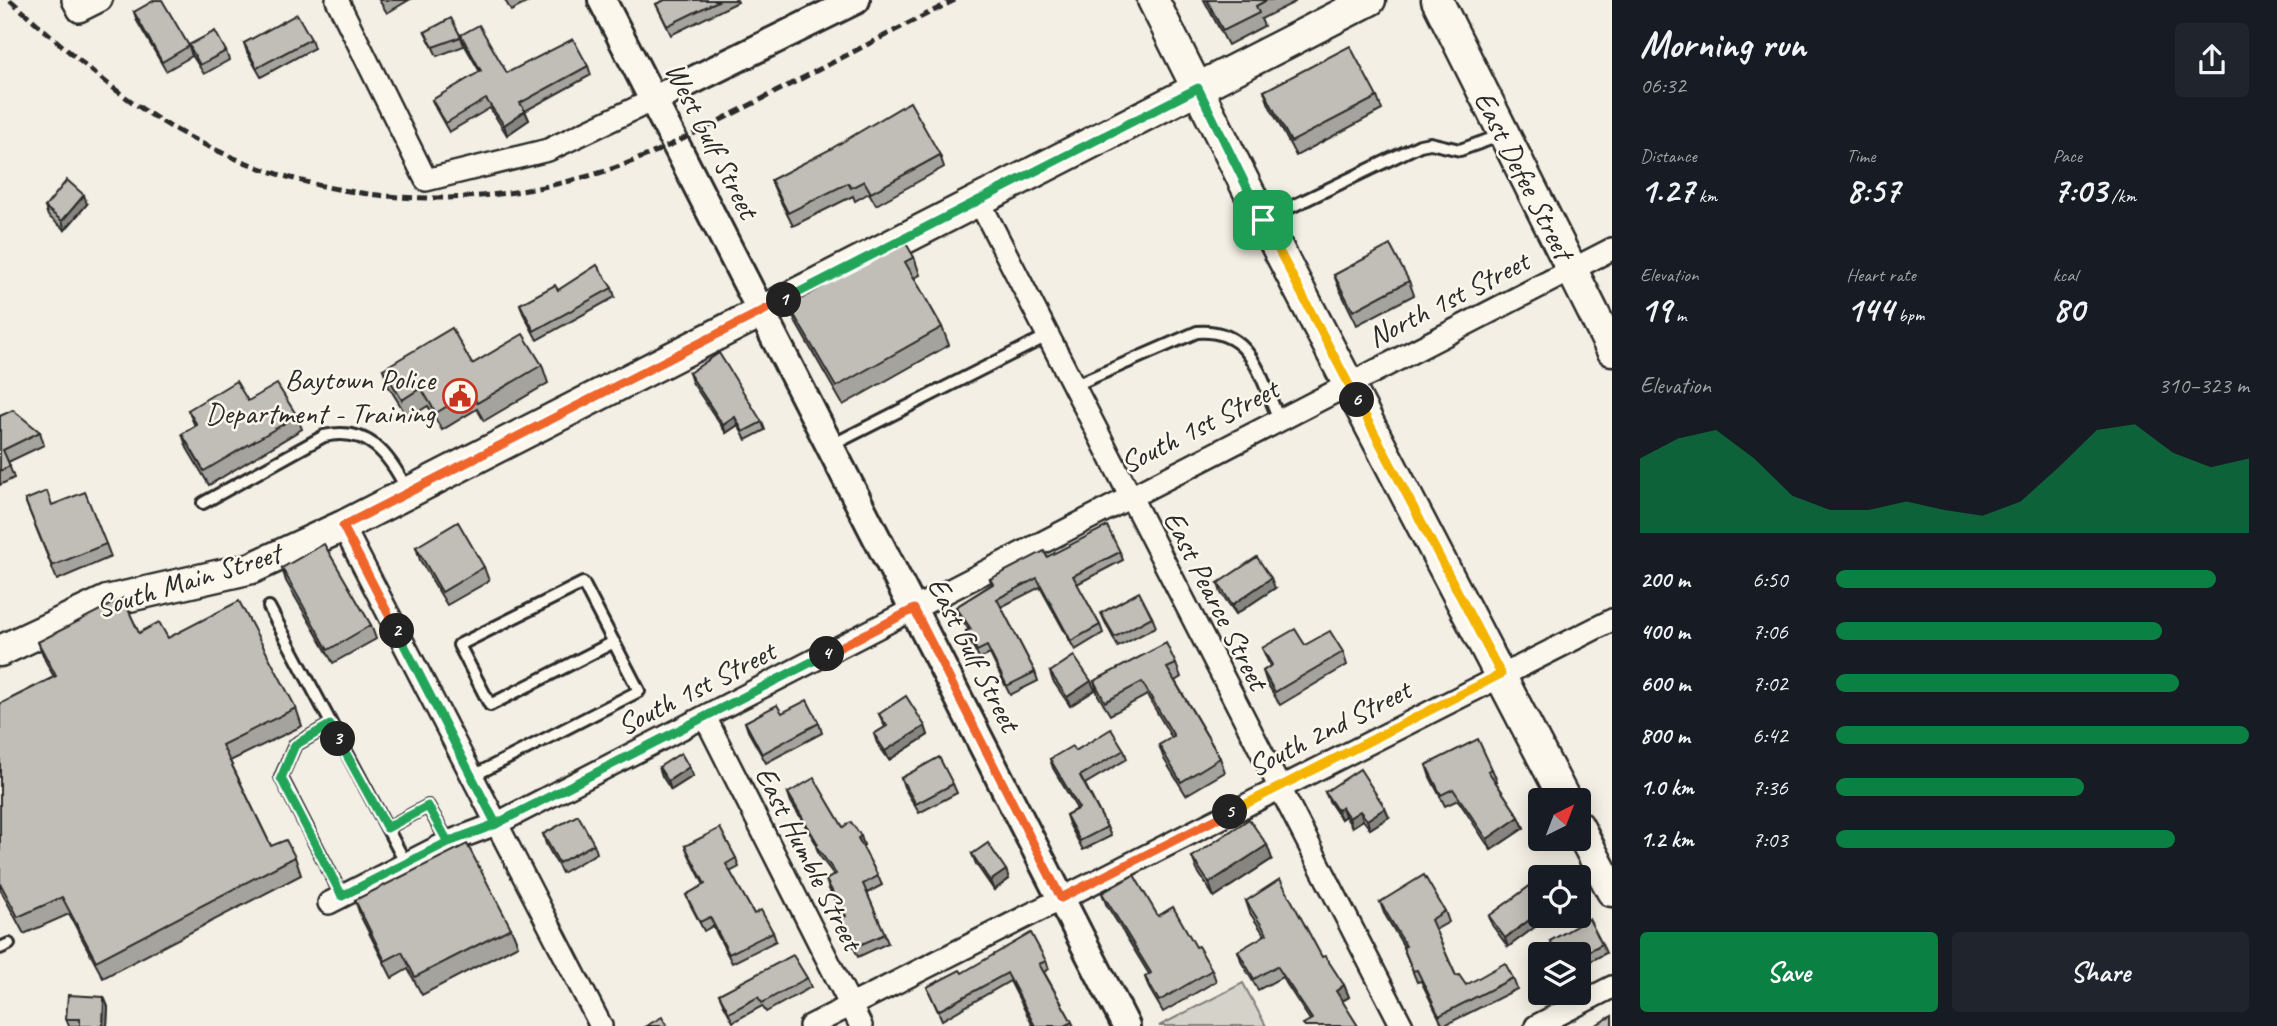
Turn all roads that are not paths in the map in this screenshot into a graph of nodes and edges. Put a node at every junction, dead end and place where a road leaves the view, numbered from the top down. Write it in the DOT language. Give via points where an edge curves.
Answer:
graph roads {
  1 [pos="101,0"];
  2 [pos="337,0"];
  3 [pos="602,0"];
  4 [pos="856,0"];
  5 [pos="1153,0"];
  6 [pos="1370,0"];
  7 [pos="1437,0"];
  8 [pos="76,6"];
  9 [pos="1198,88"];
  10 [pos="653,100"];
  11 [pos="1504,134"];
  12 [pos="978,199"];
  13 [pos="1263,220"];
  14 [pos="1612,249"];
  15 [pos="1572,269"];
  16 [pos="763,311"];
  17 [pos="1046,336"];
  18 [pos="1612,350"];
  19 [pos="1348,384"];
  20 [pos="1073,386"];
  21 [pos="1279,419"];
  22 [pos="832,445"];
  23 [pos="408,492"];
  24 [pos="1129,495"];
  25 [pos="203,503"];
  26 [pos="343,526"];
  27 [pos="269,607"];
  28 [pos="914,609"];
  29 [pos="1612,620"];
  30 [pos="614,642"];
  31 [pos="0,651"];
  32 [pos="1501,674"];
  33 [pos="705,717"];
  34 [pos="330,725"];
  35 [pos="473,776"];
  36 [pos="1278,788"];
  37 [pos="1559,788"];
  38 [pos="496,824"];
  39 [pos="387,828"];
  40 [pos="448,842"];
  41 [pos="1591,851"];
  42 [pos="406,864"];
  43 [pos="1612,891"];
  44 [pos="1061,898"];
  45 [pos="335,900"];
  46 [pos="1612,987"];
  47 [pos="850,1005"];
  48 [pos="601,1026"];
  49 [pos="810,1026"];
  50 [pos="861,1026"];
  51 [pos="1126,1026"];
  52 [pos="1402,1026"];
  53 [pos="1536,1026"];
  1 -- 8 [label="street"];
  2 -- 10 [label="street" via="426,180 548,150"];
  3 -- 10 [label="street, West Gulf Street"];
  4 -- 10 [label="street"];
  5 -- 9 [label="main road"];
  6 -- 9 [label="main road, South Main Street"];
  7 -- 11 [label="main road, East Defee Street"];
  9 -- 12 [label="main road, South Main Street"];
  9 -- 13 [label="main road"];
  10 -- 16 [label="street, West Gulf Street"];
  11 -- 13 [label="lane" via="1460,150 1420,145"];
  11 -- 15 [label="main road, East Defee Street"];
  12 -- 16 [label="main road, South Main Street"];
  12 -- 17 [label="street, East Pearce Street"];
  13 -- 19 [label="main road"];
  14 -- 15 [label="street, North 1st Street"];
  15 -- 18 [label="main road, East Defee Street"];
  15 -- 19 [label="street, North 1st Street"];
  16 -- 22 [label="street, East Gulf Street"];
  16 -- 23 [label="main road, South Main Street"];
  17 -- 20 [label="street, East Pearce Street"];
  17 -- 22 [label="lane"];
  19 -- 21 [label="street, South 1st Street"];
  19 -- 32 [label="main road"];
  20 -- 21 [label="lane" via="1197,332 1212,331 1240,342 1250,355"];
  20 -- 24 [label="street, East Pearce Street"];
  21 -- 24 [label="street, South 1st Street"];
  22 -- 28 [label="street, East Gulf Street"];
  23 -- 25 [label="lane" via="394,463 371,443 352,433 339,433 324,436"];
  23 -- 26 [label="main road, South Main Street"];
  24 -- 28 [label="street, South 1st Street"];
  24 -- 36 [label="street, East Pearce Street"];
  26 -- 31 [label="main road, South Main Street" via="252,568 107,601"];
  26 -- 35 [label="street"];
  27 -- 34 [label="lane"];
  28 -- 33 [label="street, South 1st Street"];
  28 -- 44 [label="street, East Gulf Street"];
  29 -- 32 [label="street, South 2nd Street"];
  30 -- 30 [label="lane" via="583,583 459,645 490,705"];
  30 -- 35 [label="lane" via="639,691"];
  32 -- 36 [label="street, South 2nd Street"];
  32 -- 37 [label="main road"];
  33 -- 38 [label="street, South 1st Street"];
  33 -- 47 [label="street, East Humble Street"];
  34 -- 39 [label="lane"];
  34 -- 45 [label="lane" via="295,745 281,778"];
  35 -- 38 [label="street"];
  36 -- 44 [label="street, South 2nd Street"];
  36 -- 52 [label="street, East Pearce Street"];
  38 -- 40 [label="street, South 1st Street"];
  38 -- 48 [label="street"];
  39 -- 40 [label="lane" via="428,806"];
  39 -- 42 [label="lane"];
  40 -- 42 [label="street, South 1st Street"];
  41 -- 43 [label="main road"];
  42 -- 45 [label="street, South 1st Street"];
  44 -- 47 [label="street, South 2nd Street"];
  44 -- 51 [label="street, East Gulf Street"];
  46 -- 53 [label="street"];
  47 -- 49 [label="street, South 2nd Street"];
  47 -- 50 [label="street, East Humble Street"];
}
